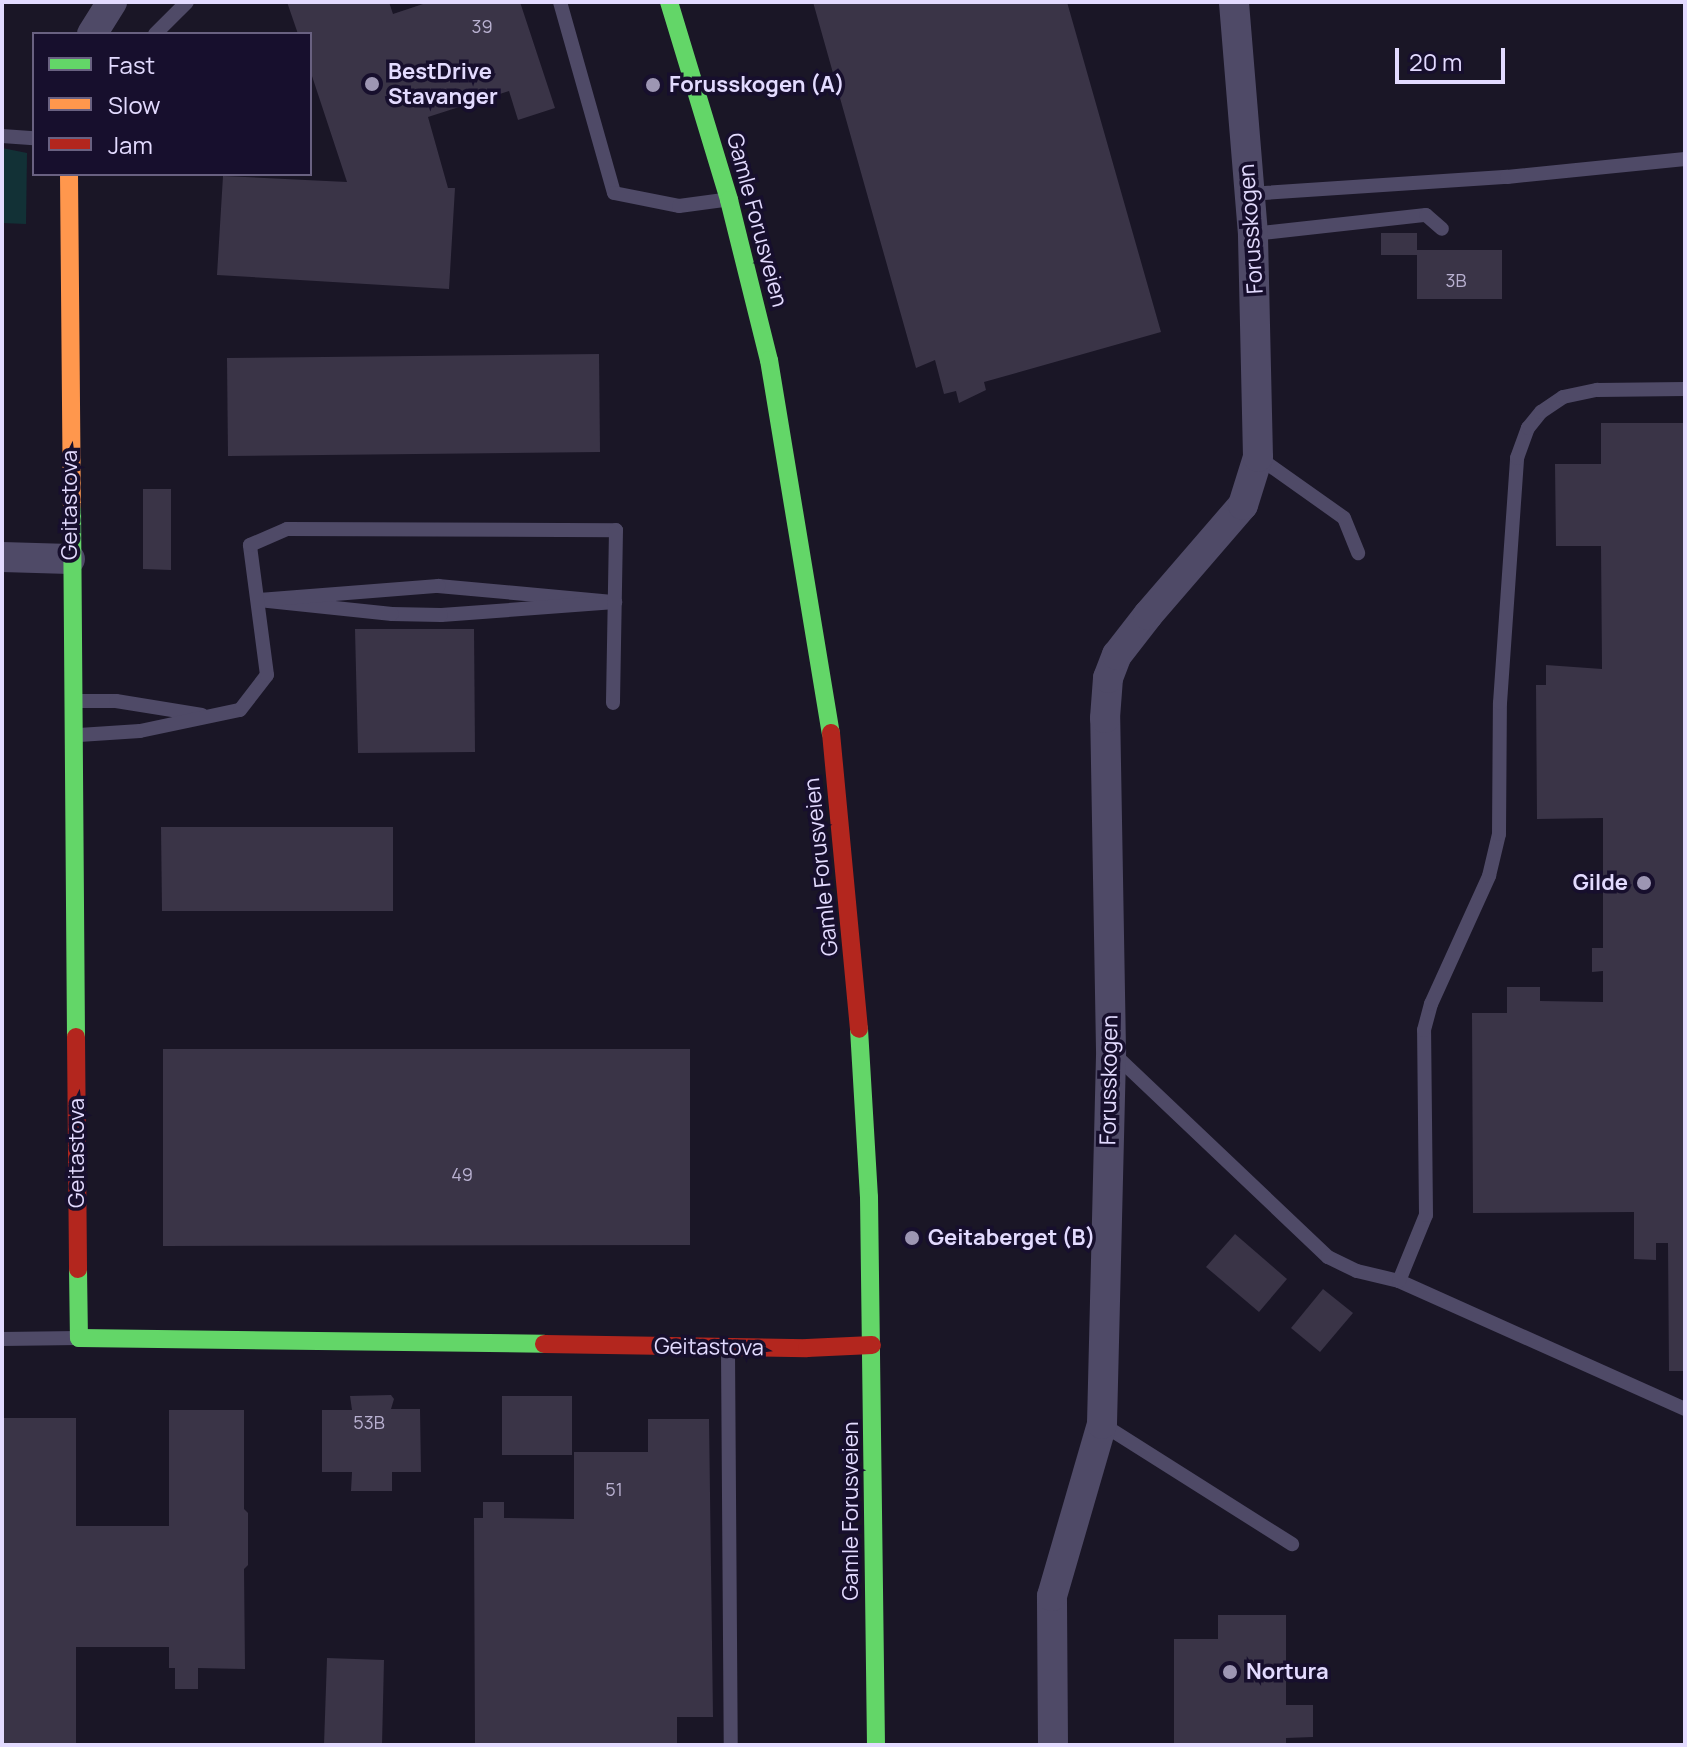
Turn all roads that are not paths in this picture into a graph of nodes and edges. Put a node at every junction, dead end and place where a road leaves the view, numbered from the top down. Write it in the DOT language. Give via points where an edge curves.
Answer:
graph roads {
  1 [pos="112,2"];
  2 [pos="187,2"];
  3 [pos="560,2"];
  4 [pos="669,2"];
  5 [pos="1234,2"];
  6 [pos="93,32"];
  7 [pos="157,32"];
  8 [pos="2,136"];
  9 [pos="32,138"];
  10 [pos="1685,159"];
  11 [pos="69,176"];
  12 [pos="1249,194"];
  13 [pos="729,200"];
  14 [pos="1442,229"];
  15 [pos="1253,234"];
  16 [pos="1685,389"];
  17 [pos="1258,457"];
  18 [pos="1358,553"];
  19 [pos="2,557"];
  20 [pos="70,559"];
  21 [pos="259,600"];
  22 [pos="615,602"];
  23 [pos="73,701"];
  24 [pos="613,703"];
  25 [pos="214,716"];
  26 [pos="74,736"];
  27 [pos="1111,1050"];
  28 [pos="1399,1281"];
  29 [pos="79,1338"];
  30 [pos="2,1339"];
  31 [pos="872,1345"];
  32 [pos="728,1347"];
  33 [pos="1685,1409"];
  34 [pos="1102,1424"];
  35 [pos="1292,1544"];
  36 [pos="731,1745"];
  37 [pos="876,1745"];
  38 [pos="1053,1745"];
  1 -- 6 [label="street"];
  2 -- 7 [label="lane"];
  3 -- 13 [label="lane" via="614,193 679,206"];
  4 -- 13 [label="street, Gamle Forusveien"];
  5 -- 12 [label="street, Forusskogen"];
  8 -- 9 [label="lane"];
  10 -- 12 [label="lane"];
  11 -- 20 [label="street, Geitastova"];
  12 -- 15 [label="street, Forusskogen"];
  13 -- 31 [label="street, Gamle Forusveien" via="769,360 829,712 859,1028"];
  14 -- 15 [label="lane" via="1426,215"];
  15 -- 17 [label="street, Forusskogen"];
  16 -- 28 [label="lane" via="1597,390 1563,397 1528,428 1517,458 1500,703 1499,834 1489,876 1424,1030 1426,1215"];
  17 -- 18 [label="lane" via="1344,518"];
  17 -- 27 [label="street, Forusskogen" via="1243,505 1148,615 1117,655 1108,678"];
  19 -- 20 [label="street"];
  20 -- 23 [label="street, Geitastova"];
  21 -- 22 [label="lane" via="441,615"];
  21 -- 22 [label="lane" via="438,586"];
  21 -- 22 [label="lane" via="250,545 287,529 412,528 616,530"];
  21 -- 25 [label="lane" via="267,675 240,710"];
  22 -- 24 [label="lane"];
  23 -- 25 [label="lane" via="116,701"];
  23 -- 26 [label="street, Geitastova"];
  25 -- 26 [label="lane" via="140,731"];
  26 -- 29 [label="street, Geitastova"];
  27 -- 28 [label="lane" via="1328,1257"];
  27 -- 34 [label="street, Forusskogen"];
  28 -- 33 [label="lane"];
  29 -- 30 [label="lane"];
  29 -- 32 [label="street, Geitastova"];
  31 -- 32 [label="street, Geitastova"];
  31 -- 37 [label="street, Gamle Forusveien"];
  32 -- 36 [label="lane"];
  34 -- 35 [label="lane"];
  34 -- 38 [label="street, Forusskogen" via="1052,1596"];
}
